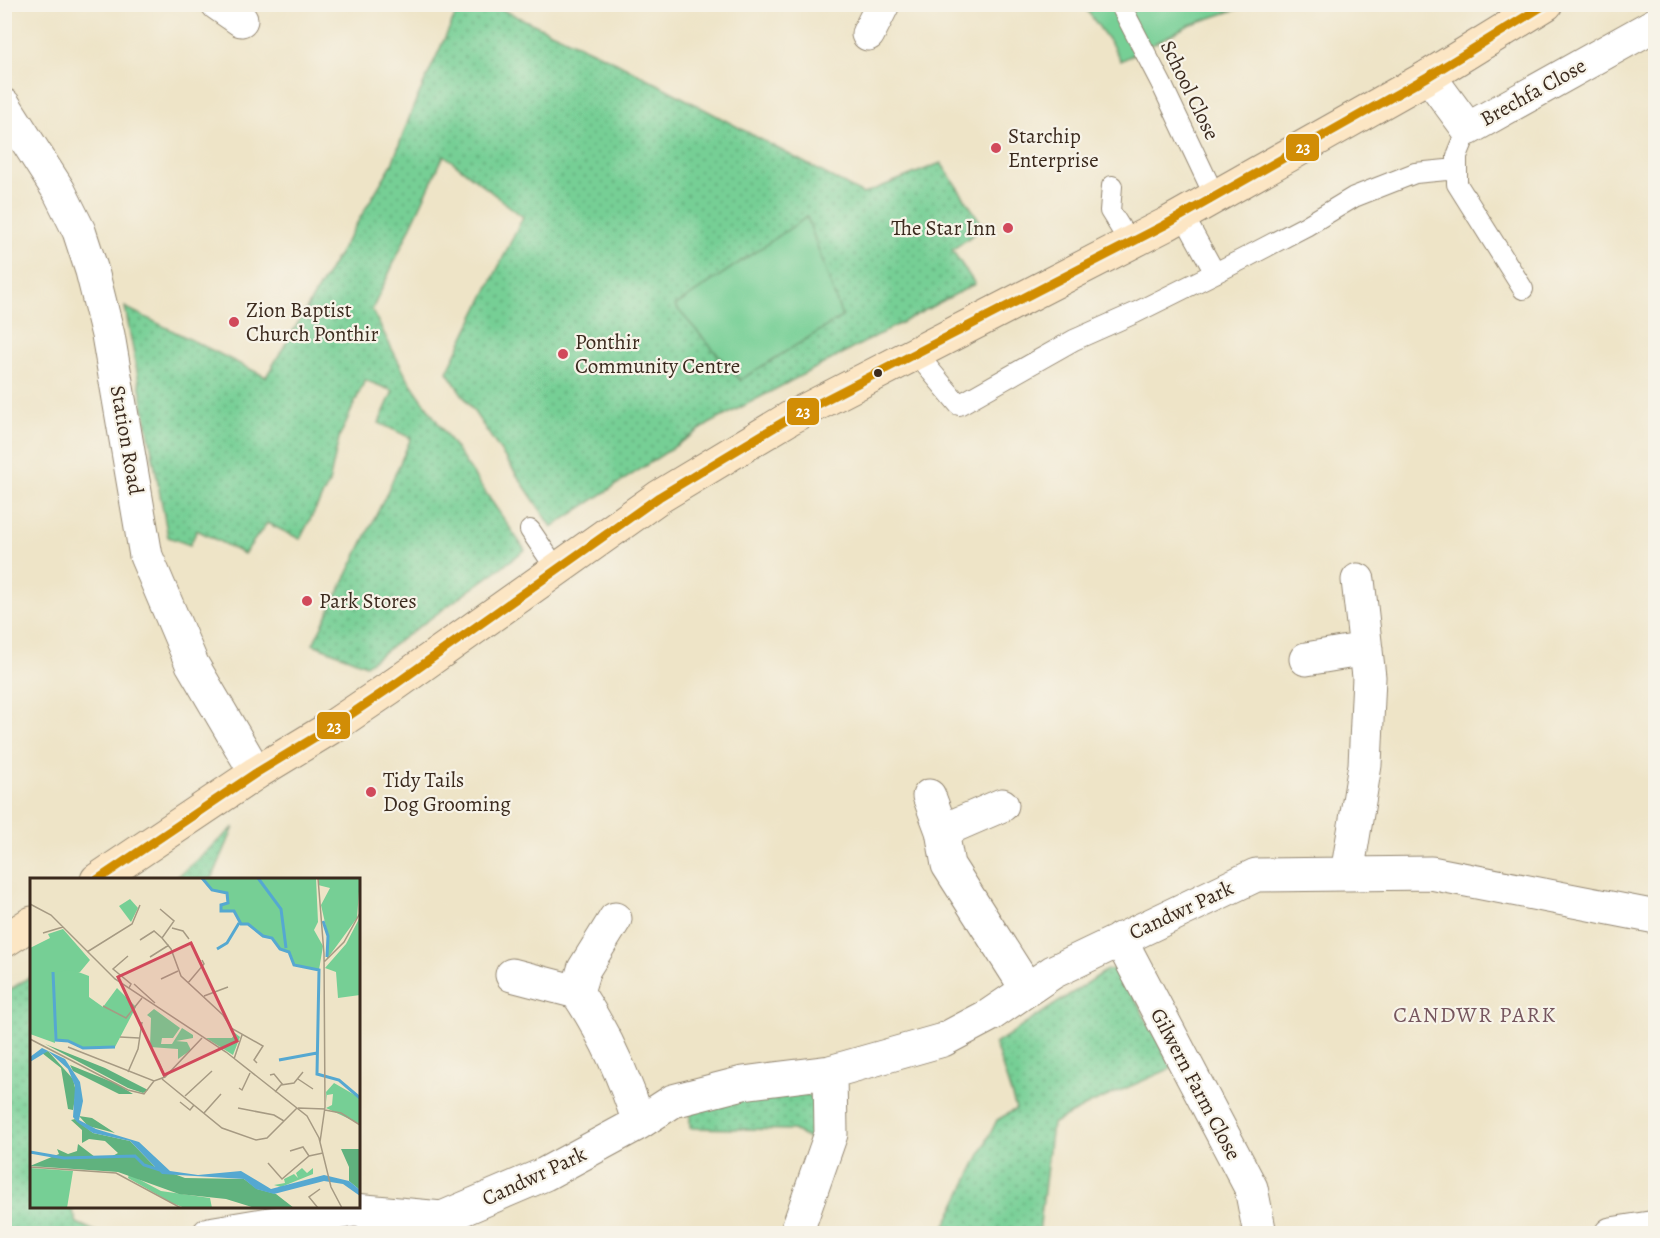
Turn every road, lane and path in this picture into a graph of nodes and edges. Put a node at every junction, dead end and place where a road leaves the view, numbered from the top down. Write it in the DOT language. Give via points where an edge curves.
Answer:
graph roads {
  1 [pos="883,4"];
  2 [pos="1120,4"];
  3 [pos="1546,4"];
  4 [pos="1656,24"];
  5 [pos="868,34"];
  6 [pos="1429,76"];
  7 [pos="4,105"];
  8 [pos="1468,129"];
  9 [pos="1457,170"];
  10 [pos="1112,186"];
  11 [pos="1215,197"];
  12 [pos="1183,215"];
  13 [pos="1130,243"];
  14 [pos="1215,273"];
  15 [pos="1523,289"];
  16 [pos="915,352"];
  17 [pos="530,530"];
  18 [pos="557,570"];
  19 [pos="1358,580"];
  20 [pos="1365,649"];
  21 [pos="1306,659"];
  22 [pos="256,773"];
  23 [pos="929,796"];
  24 [pos="1002,805"];
  25 [pos="942,831"];
  26 [pos="1347,874"];
  27 [pos="98,878"];
  28 [pos="1656,917"];
  29 [pos="615,919"];
  30 [pos="30,924"];
  31 [pos="1120,939"];
  32 [pos="4,941"];
  33 [pos="512,975"];
  34 [pos="1027,989"];
  35 [pos="577,992"];
  36 [pos="830,1072"];
  37 [pos="639,1123"];
  38 [pos="357,1222"];
  39 [pos="1656,1227"];
  40 [pos="209,1233"];
  41 [pos="796,1233"];
  42 [pos="1260,1233"];
  43 [pos="1611,1233"];
  1 -- 5 [label="street"];
  2 -- 11 [label="lane, School Close"];
  3 -- 6 [label="main road"];
  4 -- 8 [label="street, Brechfa Close"];
  6 -- 8 [label="street, Brechfa Close"];
  6 -- 11 [label="main road"];
  7 -- 22 [label="street, Station Road" via="58,191 79,231 92,271 108,335 146,556 192,664"];
  8 -- 9 [label="lane" via="1457,156"];
  9 -- 14 [label="lane" via="1415,173 1354,197"];
  9 -- 15 [label="lane" via="1457,184"];
  10 -- 13 [label="lane" via="1110,211"];
  11 -- 12 [label="main road"];
  12 -- 13 [label="main road"];
  12 -- 14 [label="lane"];
  13 -- 16 [label="main road"];
  14 -- 16 [label="lane" via="1074,340 959,405"];
  16 -- 18 [label="main road" via="790,418 679,485"];
  17 -- 18 [label="lane"];
  18 -- 22 [label="main road" via="335,725"];
  19 -- 20 [label="street"];
  20 -- 21 [label="street"];
  20 -- 26 [label="street" via="1369,677 1365,765"];
  22 -- 27 [label="main road"];
  23 -- 25 [label="street"];
  24 -- 25 [label="street"];
  25 -- 34 [label="street" via="948,865"];
  26 -- 28 [label="street, Candwr Park" via="1431,873"];
  26 -- 31 [label="street, Candwr Park" via="1256,875"];
  29 -- 35 [label="street" via="584,969"];
  30 -- 32 [label="main road"];
  31 -- 34 [label="street, Candwr Park"];
  31 -- 42 [label="street, Gilwern Farm Close" via="1251,1188"];
  33 -- 35 [label="street"];
  34 -- 36 [label="street, Candwr Park" via="990,1015 943,1040"];
  35 -- 37 [label="street" via="600,1026 628,1087"];
  36 -- 37 [label="street, Candwr Park" via="743,1083 673,1101"];
  36 -- 41 [label="street" via="831,1134"];
  37 -- 38 [label="street, Candwr Park" via="544,1174 442,1218"];
  38 -- 40 [label="street, Candwr Park"];
  39 -- 43 [label="street"];
}
